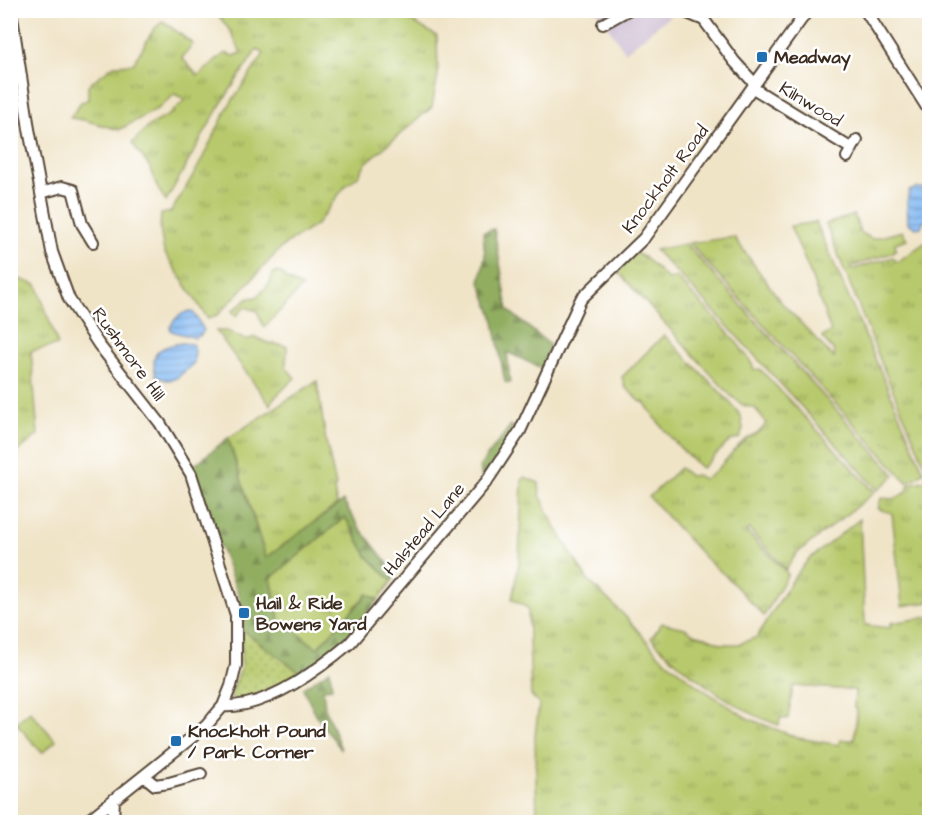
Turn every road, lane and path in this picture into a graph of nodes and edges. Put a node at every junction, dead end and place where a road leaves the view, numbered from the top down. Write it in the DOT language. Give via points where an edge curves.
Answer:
graph roads {
  1 [pos="11,10"];
  2 [pos="628,10"];
  3 [pos="680,10"];
  4 [pos="808,10"];
  5 [pos="865,10"];
  6 [pos="603,24"];
  7 [pos="754,86"];
  8 [pos="930,112"];
  9 [pos="852,149"];
  10 [pos="41,194"];
  11 [pos="93,242"];
  12 [pos="520,431"];
  13 [pos="223,706"];
  14 [pos="201,774"];
  15 [pos="144,776"];
  16 [pos="114,799"];
  17 [pos="87,822"];
  18 [pos="113,822"];
  1 -- 10 [label="street, Rushmore Hill"];
  2 -- 6 [label="street"];
  3 -- 7 [label="street, Kilnwood" via="704,20"];
  4 -- 7 [label="street, Knockholt Road"];
  5 -- 8 [label="street"];
  7 -- 9 [label="street, Kilnwood"];
  7 -- 12 [label="street, Knockholt Road" via="644,238 581,299"];
  10 -- 11 [label="street" via="62,187 73,190 82,224"];
  10 -- 13 [label="street, Rushmore Hill" via="52,252 69,299 99,345 160,423 191,474 236,615 236,665"];
  12 -- 13 [label="street, Halstead Lane" via="487,481 350,643 330,660 270,696 238,707"];
  13 -- 15 [label="street" via="206,726"];
  14 -- 15 [label="street" via="155,785"];
  15 -- 16 [label="street"];
  16 -- 17 [label="street"];
  16 -- 18 [label="street"];
}
